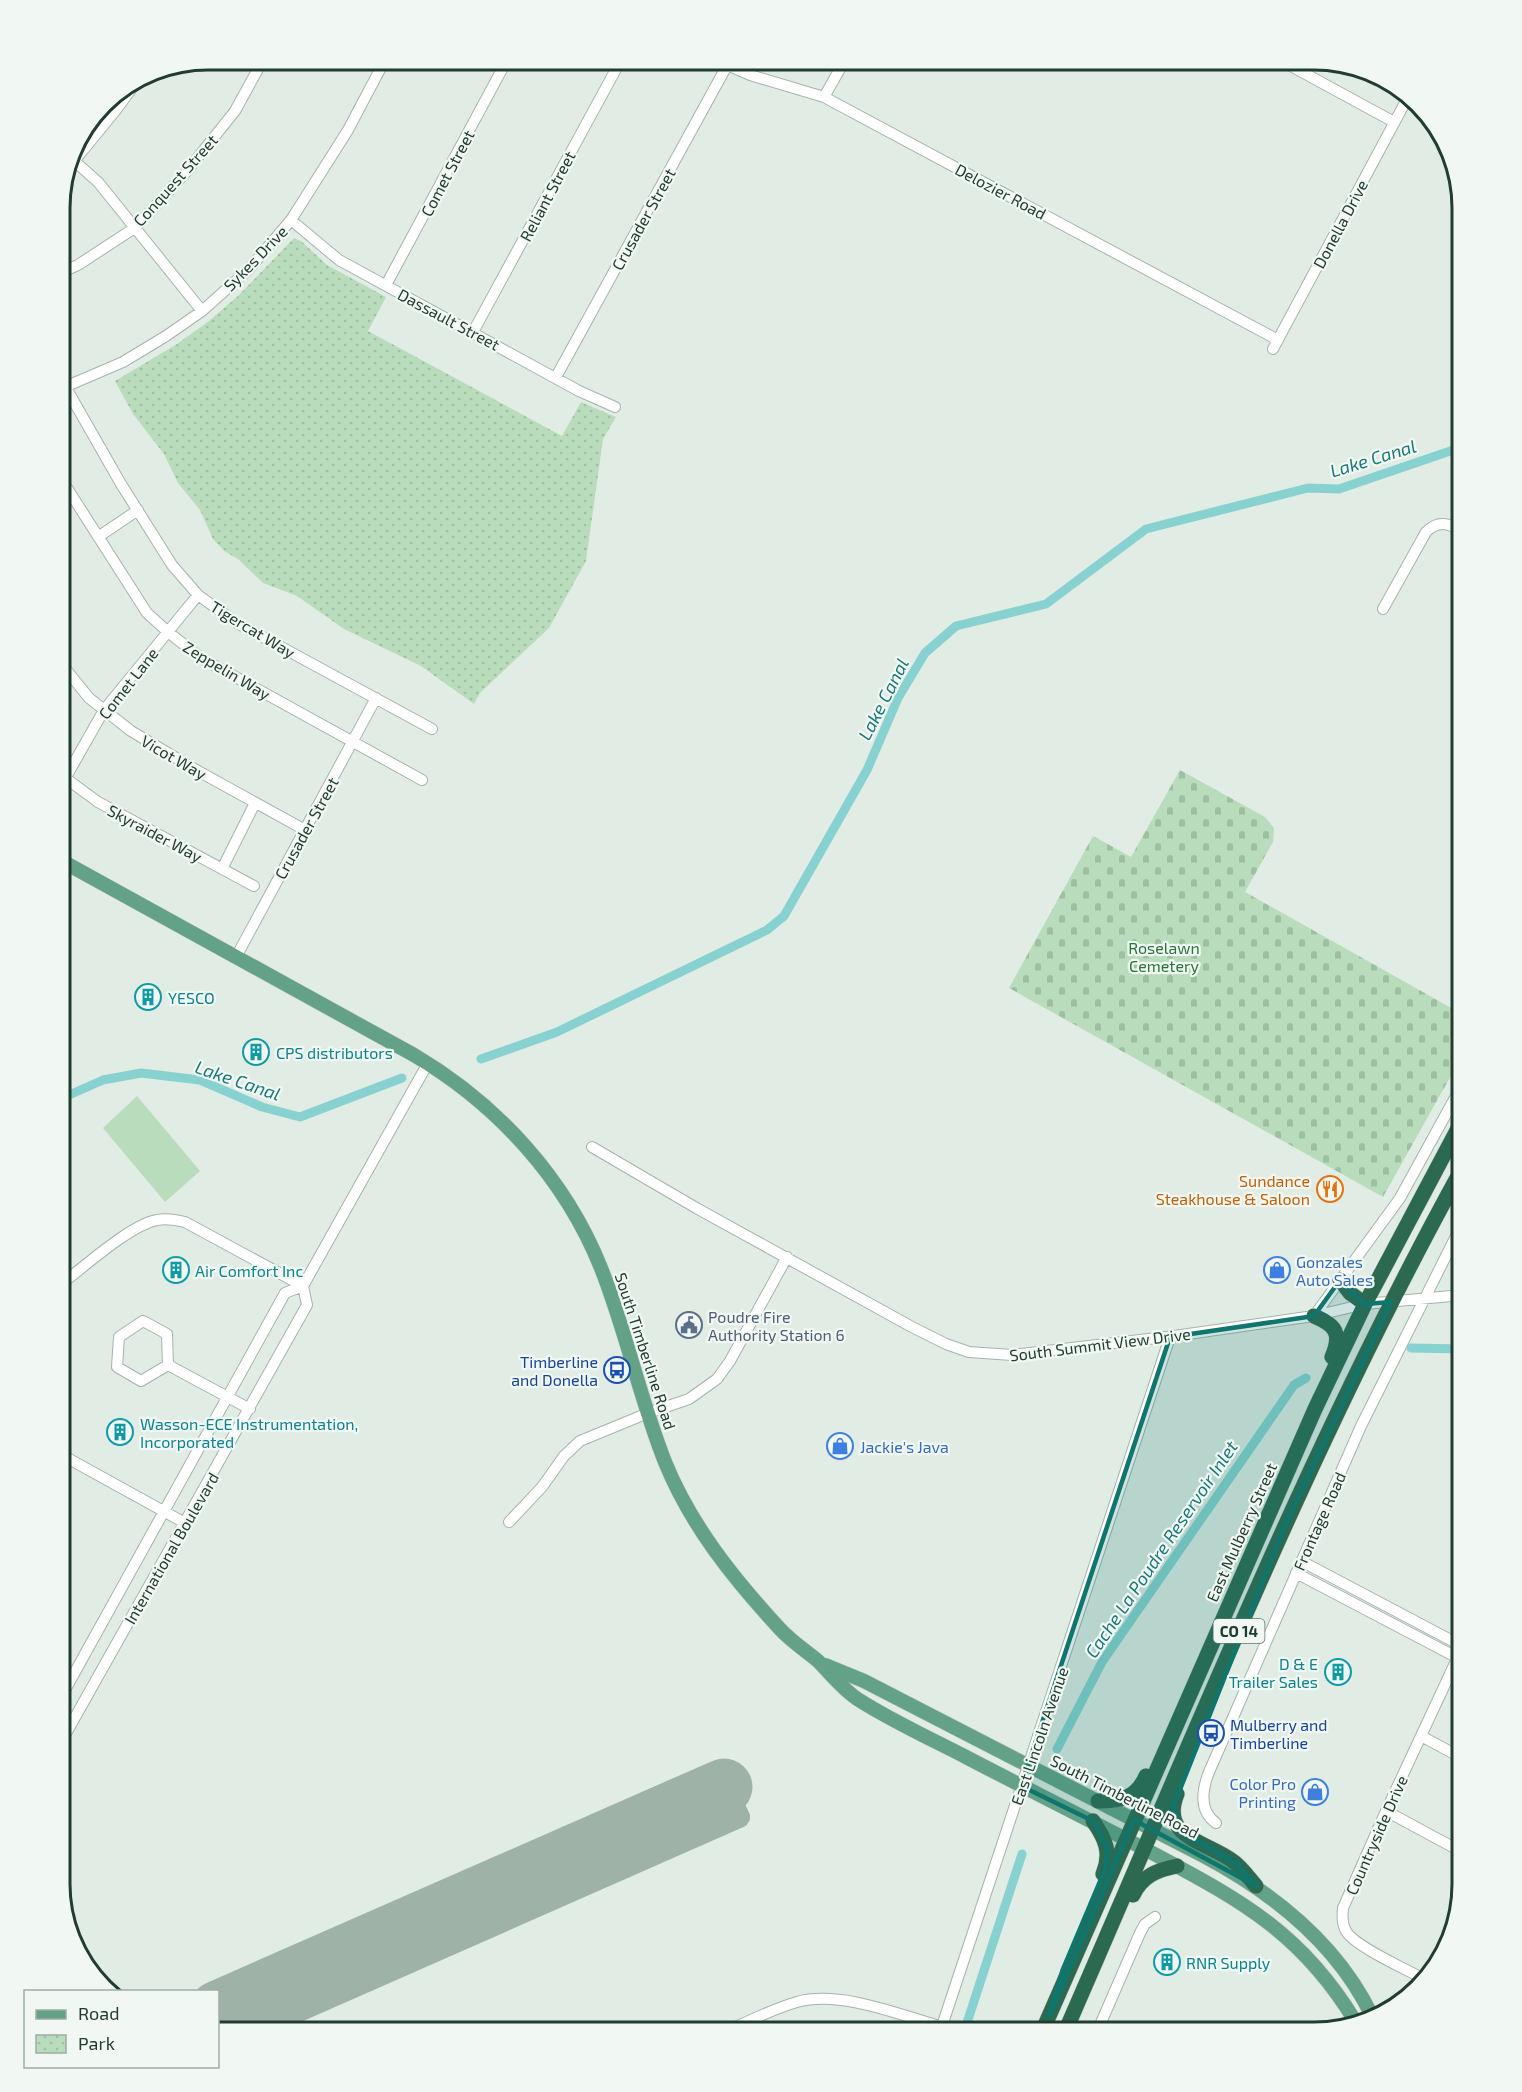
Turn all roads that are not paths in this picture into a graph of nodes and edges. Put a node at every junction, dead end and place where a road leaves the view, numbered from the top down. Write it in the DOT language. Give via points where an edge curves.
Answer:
graph roads {
  1 [pos="257,70"];
  2 [pos="380,70"];
  3 [pos="501,70"];
  4 [pos="615,70"];
  5 [pos="725,70"];
  6 [pos="742,70"];
  7 [pos="839,71"];
  8 [pos="1300,71"];
  9 [pos="824,97"];
  10 [pos="122,102"];
  11 [pos="1404,105"];
  12 [pos="1394,122"];
  13 [pos="89,141"];
  14 [pos="78,164"];
  15 [pos="291,220"];
  16 [pos="136,226"];
  17 [pos="71,268"];
  18 [pos="386,285"];
  19 [pos="202,311"];
  20 [pos="473,332"];
  21 [pos="1276,345"];
  22 [pos="556,377"];
  23 [pos="71,385"];
  24 [pos="71,401"];
  25 [pos="615,407"];
  26 [pos="71,494"];
  27 [pos="138,510"];
  28 [pos="1451,525"];
  29 [pos="98,537"];
  30 [pos="198,595"];
  31 [pos="1383,609"];
  32 [pos="168,632"];
  33 [pos="71,675"];
  34 [pos="376,698"];
  35 [pos="104,710"];
  36 [pos="432,729"];
  37 [pos="352,743"];
  38 [pos="71,763"];
  39 [pos="422,780"];
  40 [pos="71,781"];
  41 [pos="255,803"];
  42 [pos="305,830"];
  43 [pos="71,866"];
  44 [pos="222,869"];
  45 [pos="254,886"];
  46 [pos="236,957"];
  47 [pos="428,1063"];
  48 [pos="1451,1105"];
  49 [pos="1451,1142"];
  50 [pos="592,1147"];
  51 [pos="1451,1190"];
  52 [pos="1451,1245"];
  53 [pos="787,1257"];
  54 [pos="70,1277"];
  55 [pos="1340,1280"];
  56 [pos="303,1286"];
  57 [pos="1451,1296"];
  58 [pos="1423,1299"];
  59 [pos="1391,1302"];
  60 [pos="1365,1304"];
  61 [pos="1314,1316"];
  62 [pos="1170,1337"];
  63 [pos="168,1365"];
  64 [pos="228,1398"];
  65 [pos="250,1409"];
  66 [pos="1315,1409"];
  67 [pos="648,1413"];
  68 [pos="70,1460"];
  69 [pos="164,1512"];
  70 [pos="509,1522"];
  71 [pos="185,1523"];
  72 [pos="1301,1561"];
  73 [pos="1296,1572"];
  74 [pos="1227,1606"];
  75 [pos="1233,1645"];
  76 [pos="1451,1645"];
  77 [pos="1451,1646"];
  78 [pos="818,1662"];
  79 [pos="1451,1670"];
  80 [pos="70,1681"];
  81 [pos="70,1726"];
  82 [pos="1421,1736"];
  83 [pos="1451,1752"];
  84 [pos="1029,1765"];
  85 [pos="1021,1786"];
  86 [pos="1098,1801"];
  87 [pos="1386,1811"];
  88 [pos="1134,1820"];
  89 [pos="1093,1821"];
  90 [pos="1216,1823"];
  91 [pos="1154,1830"];
  92 [pos="1126,1839"];
  93 [pos="1451,1846"];
  94 [pos="1145,1849"];
  95 [pos="1177,1866"];
  96 [pos="1256,1886"];
  97 [pos="1155,1917"];
  98 [pos="1416,1975"];
  99 [pos="1369,2010"];
  100 [pos="1049,2016"];
  101 [pos="1352,2016"];
  102 [pos="750,2021"];
  103 [pos="918,2022"];
  104 [pos="943,2022"];
  105 [pos="1046,2022"];
  106 [pos="1069,2022"];
  107 [pos="1077,2022"];
  108 [pos="1101,2022"];
  1 -- 16 [label="street, Conquest Street" via="235,111"];
  2 -- 15 [label="street, Sykes Drive" via="348,130"];
  3 -- 18 [label="street, Comet Street"];
  4 -- 20 [label="street, Reliant Street"];
  5 -- 22 [label="street, Crusader Street"];
  6 -- 9 [label="street, Delozier Road"];
  7 -- 9 [label="street"];
  8 -- 12 [label="street"];
  9 -- 21 [label="street, Delozier Road"];
  10 -- 13 [label="street"];
  11 -- 12 [label="street, Donella Drive"];
  12 -- 21 [label="street, Donella Drive"];
  14 -- 16 [label="street"];
  15 -- 18 [label="street, Dassault Street" via="339,260"];
  15 -- 19 [label="street, Sykes Drive" via="248,270"];
  16 -- 17 [label="street, Conquest Street"];
  16 -- 19 [label="street"];
  18 -- 20 [label="street, Dassault Street"];
  19 -- 23 [label="street, Sykes Drive" via="123,362"];
  20 -- 22 [label="street, Dassault Street"];
  22 -- 25 [label="street, Dassault Street"];
  24 -- 27 [label="street, Tigercat Way"];
  26 -- 29 [label="street, Zeppelin Way"];
  27 -- 29 [label="street"];
  27 -- 30 [label="street, Tigercat Way" via="172,565"];
  28 -- 31 [label="street" via="1437,524 1426,532"];
  29 -- 32 [label="street, Zeppelin Way" via="147,613"];
  30 -- 32 [label="street, Comet Lane"];
  30 -- 34 [label="street, Tigercat Way" via="237,623"];
  32 -- 35 [label="street, Comet Lane"];
  32 -- 37 [label="street, Zeppelin Way" via="201,658"];
  33 -- 35 [label="street, Vicot Way"];
  34 -- 36 [label="street, Tigercat Way"];
  34 -- 37 [label="street, Crusader Street"];
  35 -- 38 [label="street, Comet Lane"];
  35 -- 41 [label="street, Vicot Way" via="131,731"];
  37 -- 39 [label="street, Zeppelin Way"];
  37 -- 42 [label="street, Crusader Street"];
  40 -- 44 [label="street, Skyraider Way" via="98,801"];
  41 -- 42 [label="street, Vicot Way"];
  41 -- 44 [label="street"];
  42 -- 46 [label="street, Crusader Street"];
  43 -- 46 [label="main road, South Timberline Road"];
  44 -- 45 [label="street, Skyraider Way"];
  46 -- 47 [label="main road, South Timberline Road"];
  47 -- 56 [label="street, International Boulevard"];
  47 -- 67 [label="main road, South Timberline Road" via="460,1085 518,1137 572,1210 601,1269"];
  48 -- 55 [label="street" via="1400,1198"];
  49 -- 60 [label="highway, East Mulberry Street / CO 14"];
  50 -- 53 [label="street, South Summit View Drive"];
  51 -- 59 [label="highway, CO 14"];
  52 -- 58 [label="street, Frontage Road"];
  53 -- 62 [label="street, South Summit View Drive" via="933,1338 969,1352 1022,1354"];
  53 -- 67 [label="street" via="717,1379 688,1399"];
  54 -- 56 [label="street" via="136,1227 158,1219 185,1222"];
  55 -- 60 [label="highway"];
  55 -- 61 [label="street"];
  56 -- 64 [label="street, International Boulevard" via="285,1293"];
  56 -- 65 [label="street, International Boulevard" via="307,1305"];
  57 -- 58 [label="street, South Summit View Drive"];
  58 -- 59 [label="street, South Summit View Drive"];
  58 -- 72 [label="street, Frontage Road"];
  59 -- 60 [label="street, South Summit View Drive"];
  59 -- 75 [label="highway, CO 14"];
  60 -- 61 [label="street, South Summit View Drive"];
  60 -- 66 [label="highway, East Mulberry Street / CO 14"];
  61 -- 62 [label="street, South Summit View Drive"];
  61 -- 66 [label="highway" via="1335,1328 1337,1339"];
  62 -- 84 [label="street, East Lincoln Avenue"];
  63 -- 63 [label="street" via="167,1334 143,1321 119,1337 117,1367 141,1381"];
  63 -- 64 [label="street"];
  64 -- 65 [label="street"];
  64 -- 69 [label="street, International Boulevard"];
  65 -- 71 [label="street, International Boulevard"];
  66 -- 74 [label="highway, East Mulberry Street / CO 14"];
  67 -- 70 [label="street" via="580,1441"];
  67 -- 78 [label="main road, South Timberline Road" via="670,1473 712,1549 783,1633"];
  68 -- 69 [label="street"];
  69 -- 71 [label="street"];
  69 -- 80 [label="street, International Boulevard"];
  71 -- 81 [label="street, International Boulevard"];
  72 -- 73 [label="street, Frontage Road"];
  72 -- 76 [label="street"];
  73 -- 77 [label="street"];
  73 -- 90 [label="street, Frontage Road" via="1205,1783 1206,1812"];
  74 -- 86 [label="highway" via="1209,1631 1144,1781 1128,1798"];
  74 -- 88 [label="highway, East Mulberry Street / CO 14"];
  75 -- 91 [label="highway, CO 14"];
  75 -- 96 [label="highway" via="1172,1814 1180,1831 1234,1862"];
  78 -- 84 [label="main road, South Timberline Road" via="864,1681"];
  78 -- 85 [label="main road, South Timberline Road" via="856,1698"];
  79 -- 82 [label="street, Countryside Drive"];
  82 -- 83 [label="street"];
  82 -- 87 [label="street, Countryside Drive"];
  84 -- 85 [label="street, East Lincoln Avenue"];
  84 -- 86 [label="main road, South Timberline Road"];
  85 -- 89 [label="main road, South Timberline Road"];
  85 -- 104 [label="street, East Lincoln Avenue"];
  86 -- 88 [label="main road, South Timberline Road"];
  87 -- 93 [label="street"];
  87 -- 98 [label="street, Countryside Drive" via="1343,1908 1343,1924 1355,1941"];
  88 -- 91 [label="main road, South Timberline Road"];
  88 -- 92 [label="highway, East Mulberry Street / CO 14"];
  89 -- 92 [label="main road, South Timberline Road"];
  89 -- 100 [label="highway" via="1106,1842 1106,1867 1062,1969"];
  91 -- 94 [label="highway, CO 14"];
  91 -- 96 [label="main road, South Timberline Road"];
  92 -- 94 [label="main road, South Timberline Road"];
  92 -- 100 [label="highway, East Mulberry Street / CO 14"];
  94 -- 95 [label="main road, South Timberline Road"];
  94 -- 106 [label="highway, CO 14"];
  95 -- 101 [label="main road, South Timberline Road" via="1275,1926 1315,1965"];
  95 -- 107 [label="highway" via="1151,1873 1136,1890"];
  96 -- 99 [label="main road, South Timberline Road" via="1314,1934 1339,1962"];
  97 -- 108 [label="street" via="1140,1932"];
  100 -- 105 [label="highway, East Mulberry Street / CO 14"];
  102 -- 103 [label="street" via="797,2002 815,1999 862,2004"];
}
